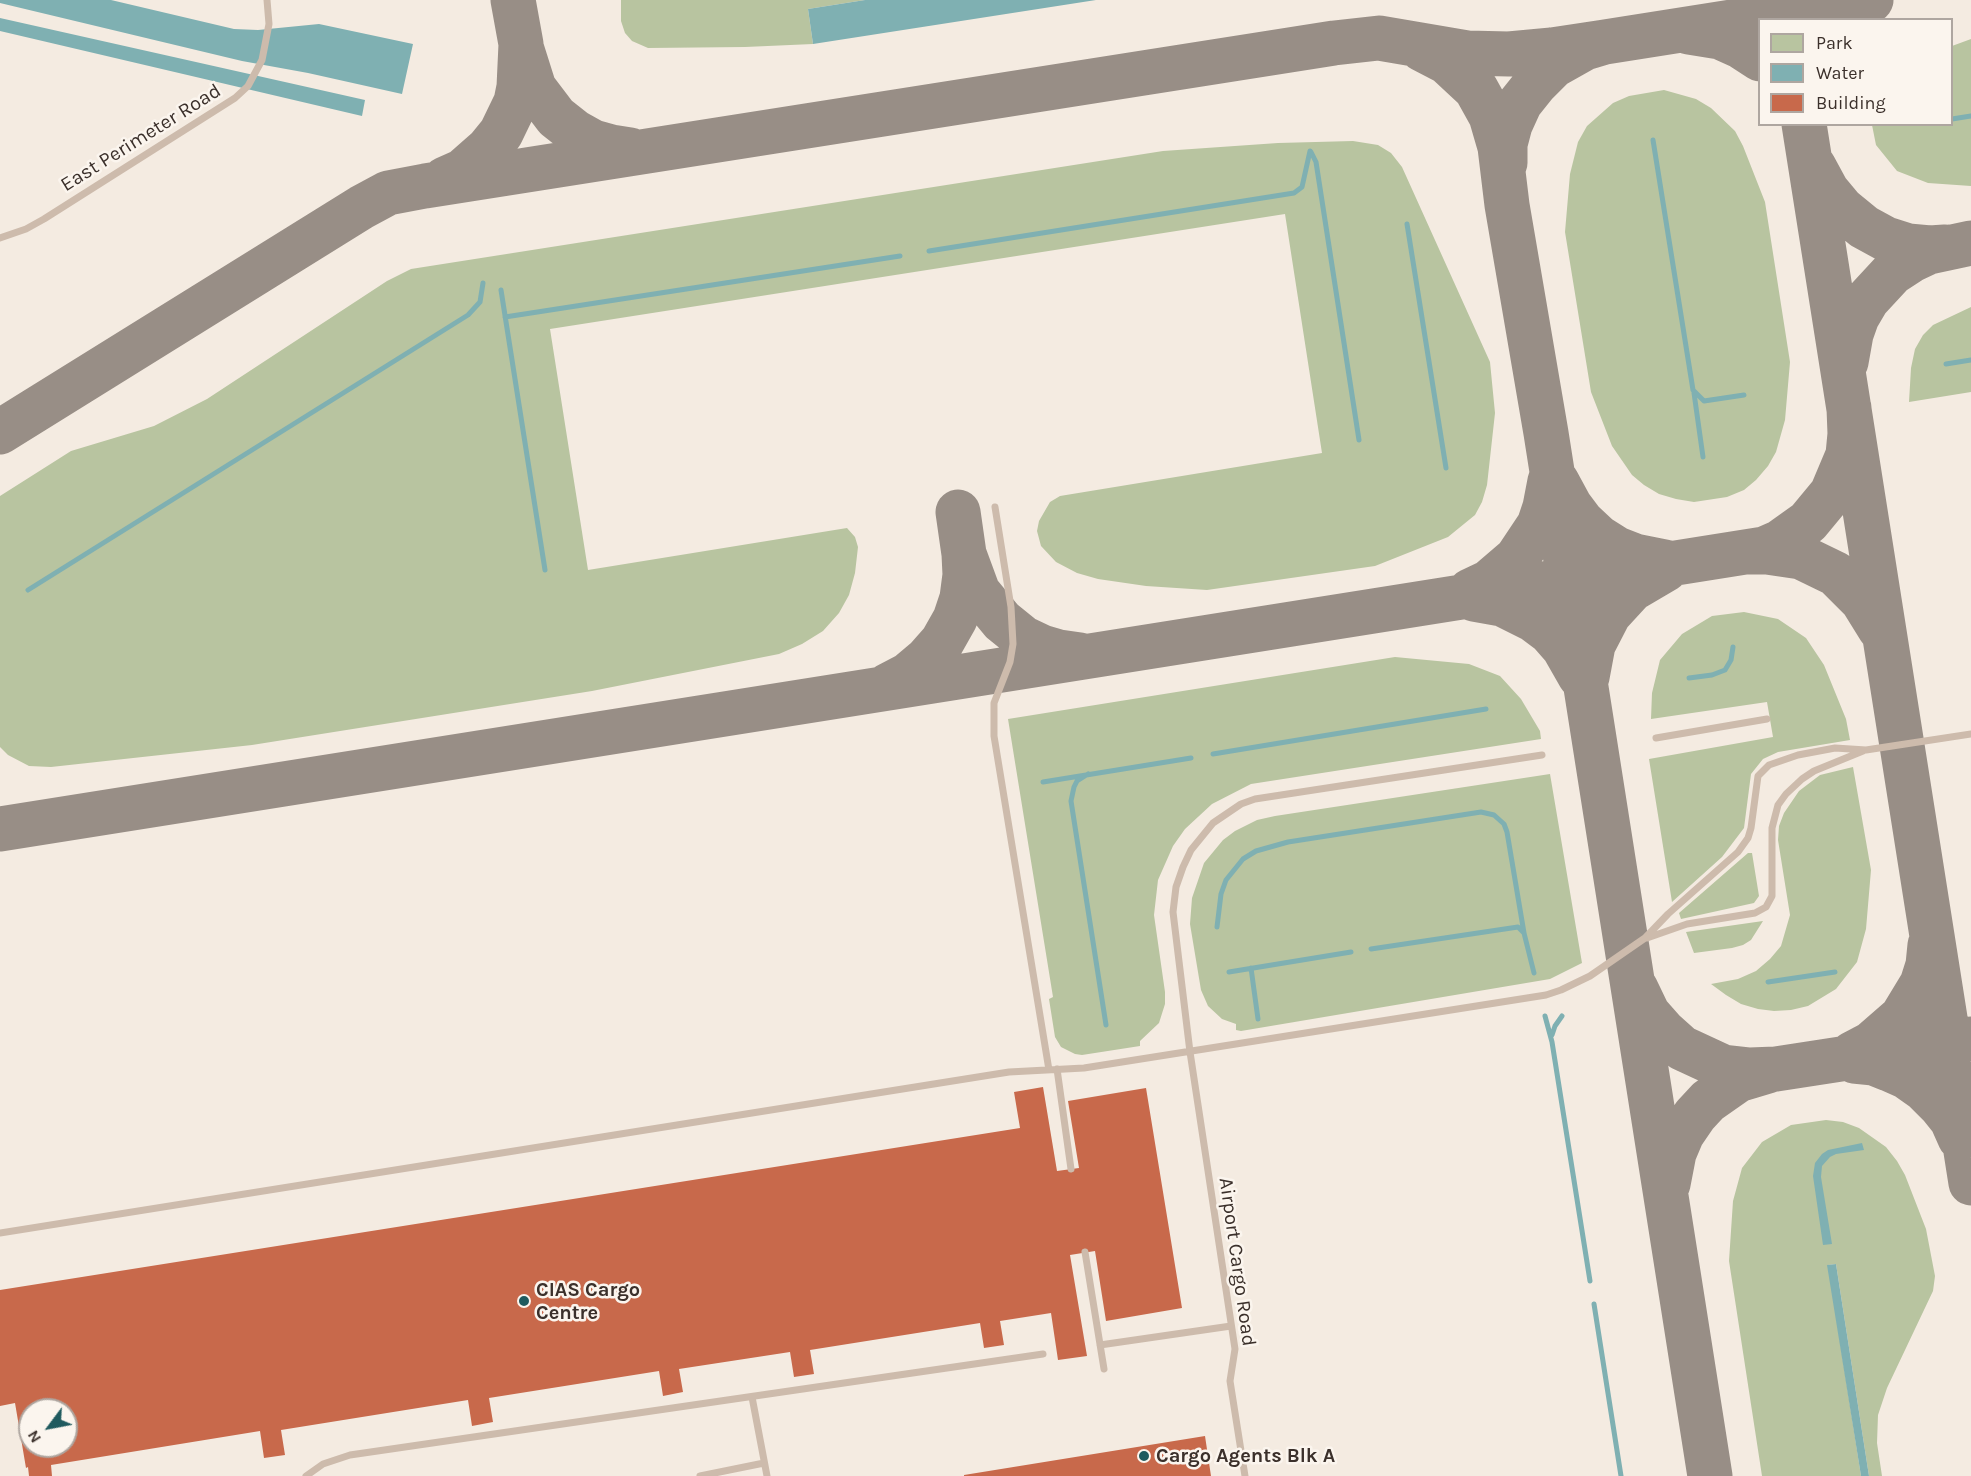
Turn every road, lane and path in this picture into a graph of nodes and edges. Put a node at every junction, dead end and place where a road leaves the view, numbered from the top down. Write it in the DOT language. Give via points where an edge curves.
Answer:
graph roads {
  1 [pos="267,1"];
  2 [pos="0,238"];
  3 [pos="995,507"];
  4 [pos="1767,719"];
  5 [pos="1971,734"];
  6 [pos="1656,738"];
  7 [pos="1866,750"];
  8 [pos="1542,755"];
  9 [pos="1645,938"];
  10 [pos="1190,1052"];
  11 [pos="1053,1070"];
  12 [pos="1071,1169"];
  13 [pos="0,1233"];
  14 [pos="1085,1252"];
  15 [pos="1231,1326"];
  16 [pos="1100,1345"];
  17 [pos="1043,1354"];
  18 [pos="1104,1369"];
  19 [pos="752,1397"];
  20 [pos="764,1463"];
  21 [pos="306,1476"];
  22 [pos="700,1476"];
  23 [pos="767,1476"];
  24 [pos="1245,1476"];
  1 -- 2 [label="lane, East Perimeter Road" via="269,24 262,60 248,86 235,98 44,219"];
  3 -- 11 [label="lane" via="1013,644 994,703 994,736"];
  4 -- 6 [label="lane"];
  5 -- 7 [label="lane"];
  7 -- 9 [label="lane" via="1835,748 1786,758 1764,769 1758,776 1751,828 1744,844"];
  7 -- 9 [label="lane" via="1802,778 1778,805 1772,828 1772,896 1766,907 1755,913 1687,924"];
  8 -- 10 [label="lane, Airport Cargo Road" via="1268,796 1241,804 1213,823 1183,867 1173,912"];
  9 -- 10 [label="lane" via="1590,976 1545,995"];
  10 -- 11 [label="lane"];
  10 -- 15 [label="lane, Airport Cargo Road"];
  11 -- 12 [label="lane"];
  11 -- 13 [label="lane" via="997,1074"];
  14 -- 16 [label="lane"];
  15 -- 16 [label="lane"];
  15 -- 24 [label="lane, Airport Cargo Road" via="1235,1348 1230,1381"];
  16 -- 18 [label="lane"];
  17 -- 19 [label="lane"];
  19 -- 20 [label="lane"];
  19 -- 21 [label="lane" via="350,1455 323,1464"];
  20 -- 22 [label="lane"];
  20 -- 23 [label="lane"];
}
